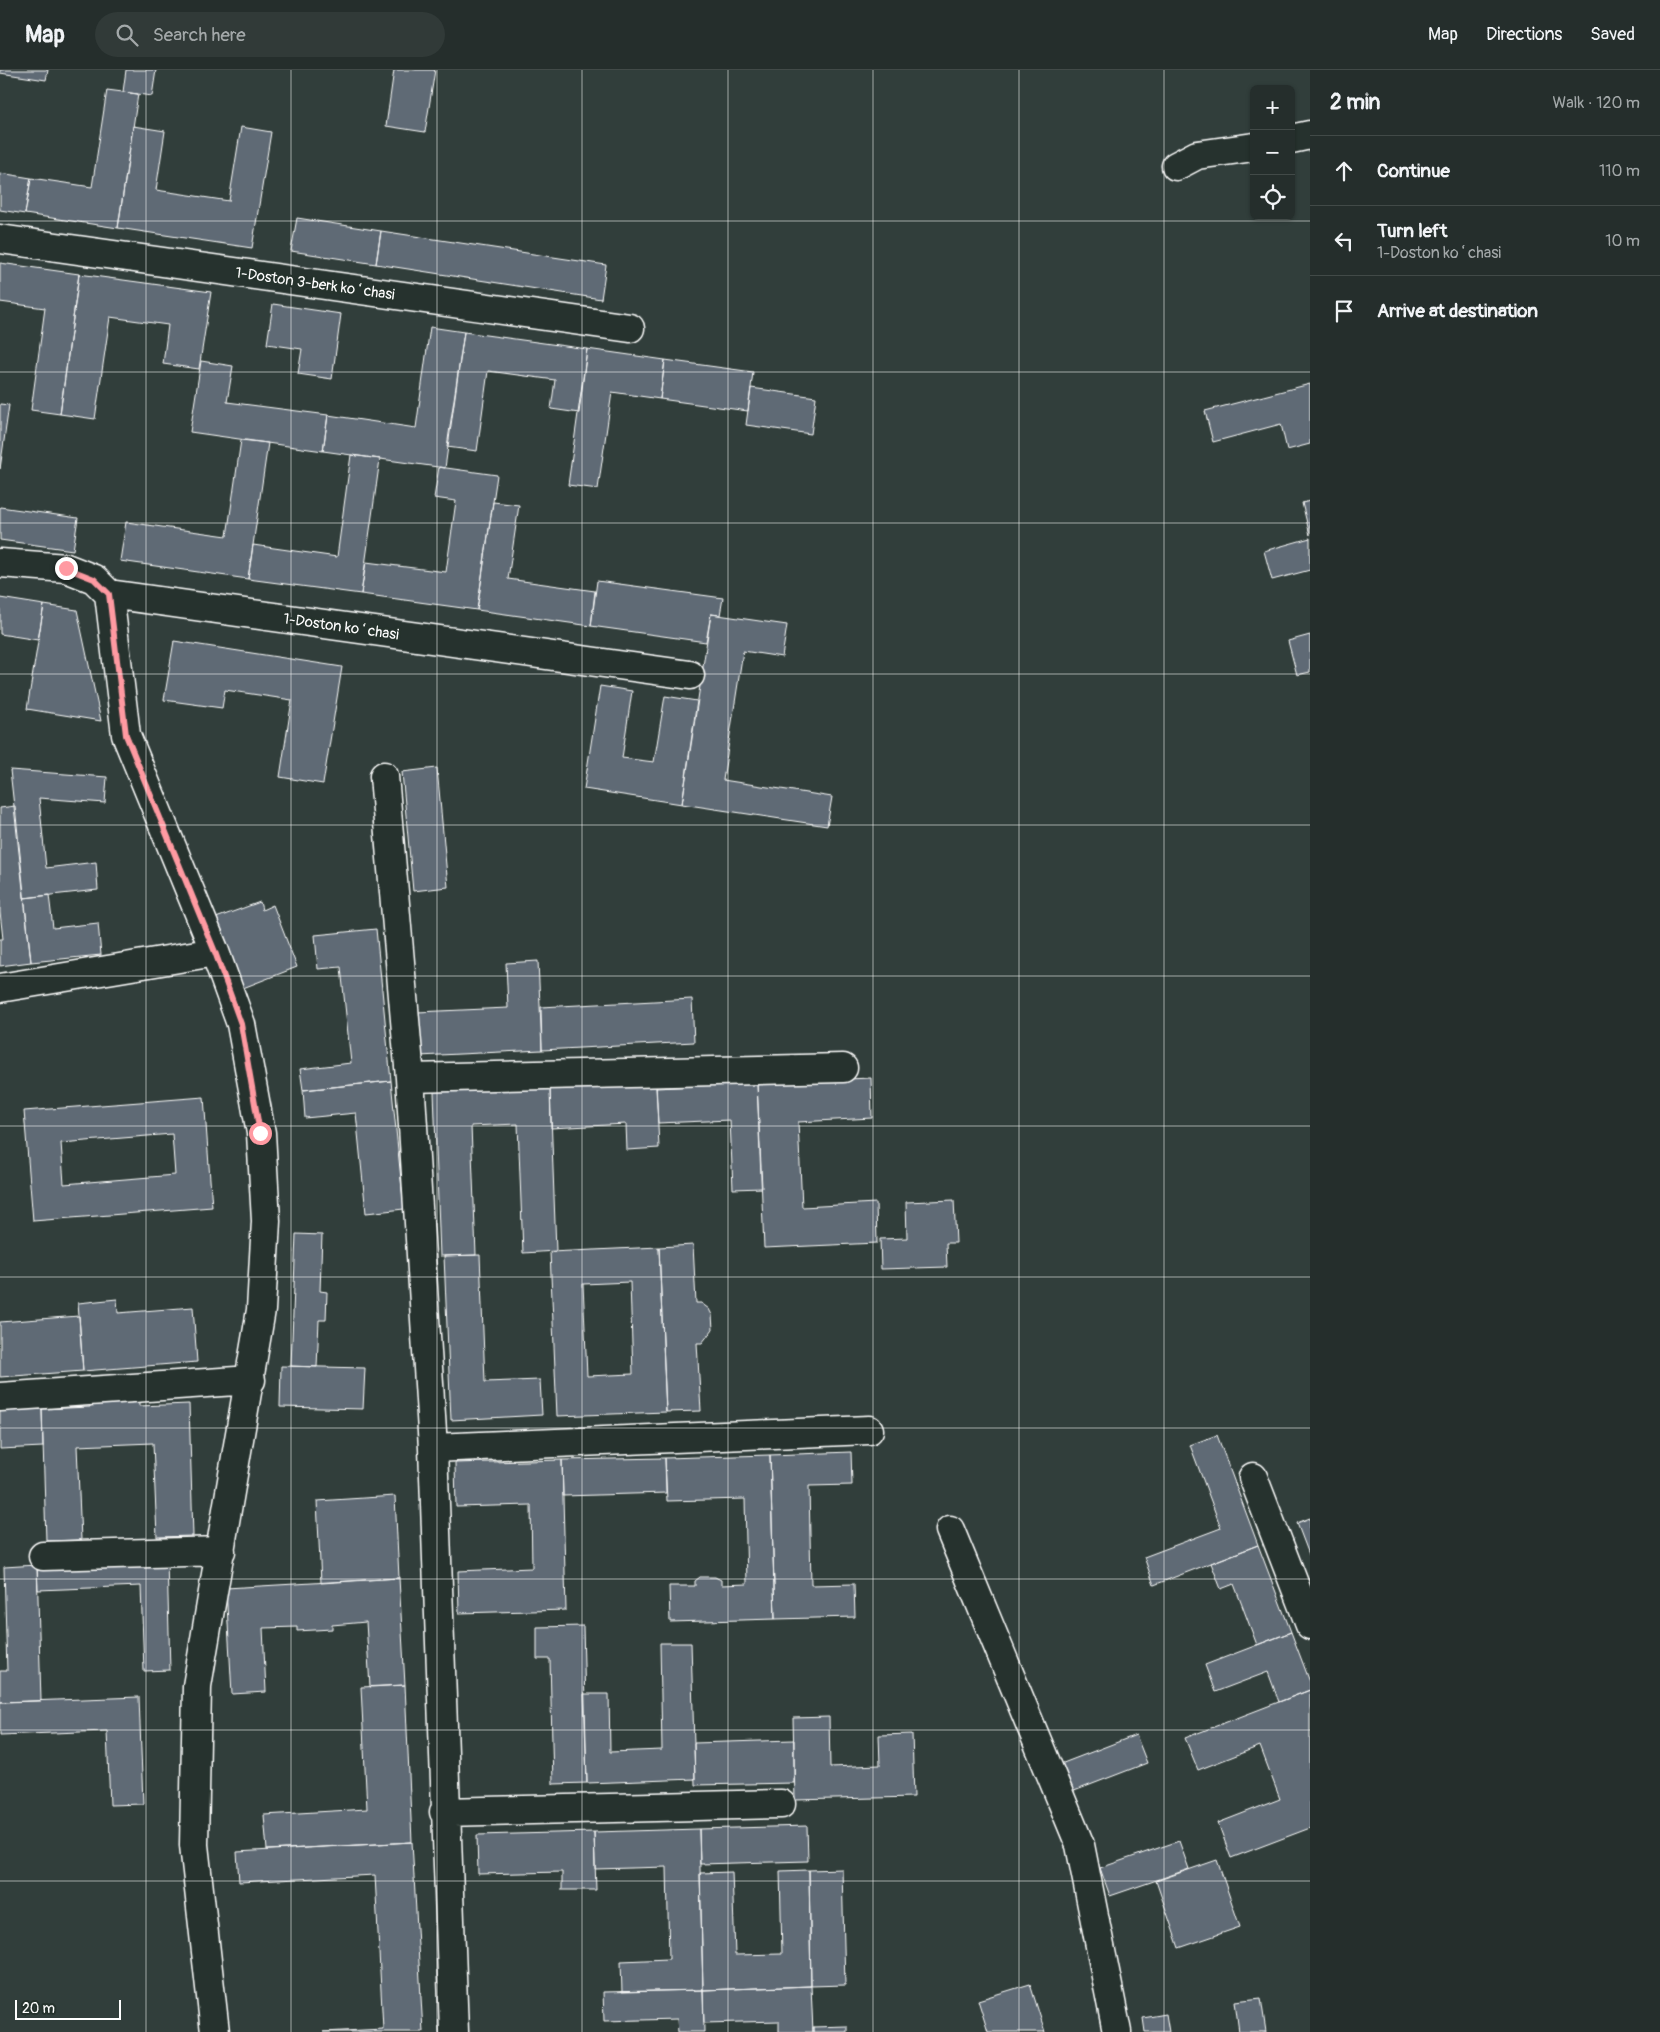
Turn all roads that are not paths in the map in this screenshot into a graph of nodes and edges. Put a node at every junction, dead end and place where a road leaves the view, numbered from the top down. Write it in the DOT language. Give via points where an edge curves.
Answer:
graph roads {
  1 [pos="1310,135"];
  2 [pos="1295,138"];
  3 [pos="1250,148"];
  4 [pos="1176,166"];
  5 [pos="0,239"];
  6 [pos="630,328"];
  7 [pos="0,563"];
  8 [pos="109,594"];
  9 [pos="690,675"];
  10 [pos="384,776"];
  11 [pos="215,952"];
  12 [pos="0,988"];
  13 [pos="843,1068"];
  14 [pos="410,1078"];
  15 [pos="251,1380"];
  16 [pos="0,1397"];
  17 [pos="869,1430"];
  18 [pos="433,1448"];
  19 [pos="1253,1477"];
  20 [pos="950,1530"];
  21 [pos="221,1552"];
  22 [pos="43,1556"];
  23 [pos="1310,1626"];
  24 [pos="781,1804"];
  25 [pos="444,1812"];
  26 [pos="216,2032"];
  27 [pos="454,2032"];
  28 [pos="1117,2032"];
  1 -- 2 [label="street"];
  3 -- 4 [label="street" via="1197,155"];
  5 -- 6 [label="street, 1-Doston 3-berk koʻchasi"];
  7 -- 8 [label="street" via="66,568 94,579"];
  8 -- 9 [label="street, 1-Doston koʻchasi"];
  8 -- 11 [label="street" via="126,735"];
  10 -- 14 [label="street"];
  11 -- 12 [label="street"];
  11 -- 15 [label="street" via="241,1024 260,1133 266,1221 261,1310"];
  13 -- 14 [label="street"];
  14 -- 18 [label="street"];
  15 -- 16 [label="street"];
  15 -- 21 [label="street"];
  17 -- 18 [label="street"];
  18 -- 25 [label="street"];
  19 -- 23 [label="street"];
  20 -- 28 [label="street" via="1080,1845"];
  21 -- 22 [label="street"];
  21 -- 26 [label="street" via="197,1686 194,1845"];
  24 -- 25 [label="street"];
  25 -- 27 [label="street"];
}
